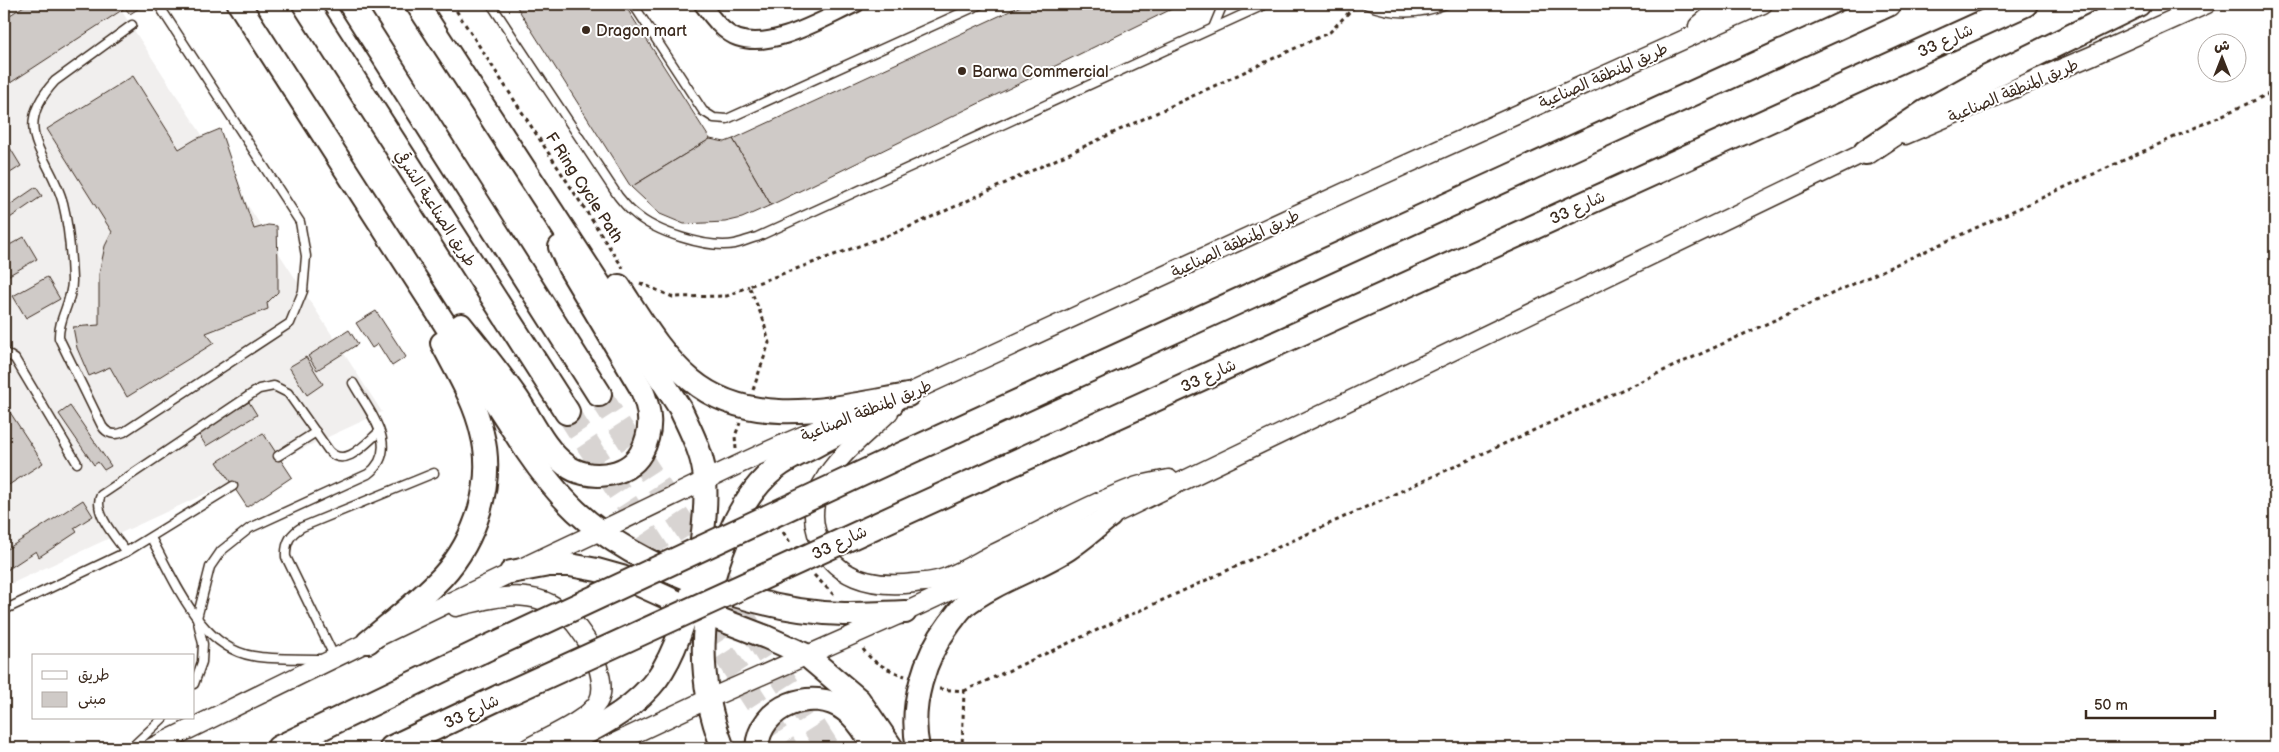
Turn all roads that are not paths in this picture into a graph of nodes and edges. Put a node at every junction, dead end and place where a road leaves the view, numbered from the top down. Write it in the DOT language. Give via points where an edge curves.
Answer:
graph roads {
  1 [pos="158,4"];
  2 [pos="239,4"];
  3 [pos="305,4"];
  4 [pos="352,4"];
  5 [pos="417,4"];
  6 [pos="491,4"];
  7 [pos="633,4"];
  8 [pos="702,4"];
  9 [pos="856,4"];
  10 [pos="981,4"];
  11 [pos="1223,4"];
  12 [pos="1266,4"];
  13 [pos="1365,4"];
  14 [pos="1446,4"];
  15 [pos="1724,4"];
  16 [pos="1763,4"];
  17 [pos="1888,4"];
  18 [pos="2025,4"];
  19 [pos="2138,4"];
  20 [pos="2207,4"];
  21 [pos="132,25"];
  22 [pos="1213,28"];
  23 [pos="1682,40"];
  24 [pos="1866,152"];
  25 [pos="526,172"];
  26 [pos="396,245"];
  27 [pos="4,352"];
  28 [pos="353,383"];
  29 [pos="599,394"];
  30 [pos="908,395"];
  31 [pos="566,412"];
  32 [pos="316,432"];
  33 [pos="380,432"];
  34 [pos="278,456"];
  35 [pos="77,462"];
  36 [pos="434,473"];
  37 [pos="1196,473"];
  38 [pos="705,480"];
  39 [pos="233,486"];
  40 [pos="1110,516"];
  41 [pos="600,531"];
  42 [pos="151,538"];
  43 [pos="126,552"];
  44 [pos="511,572"];
  45 [pos="702,583"];
  46 [pos="4,610"];
  47 [pos="696,610"];
  48 [pos="905,612"];
  49 [pos="426,615"];
  50 [pos="197,618"];
  51 [pos="368,642"];
  52 [pos="806,655"];
  53 [pos="332,659"];
  54 [pos="195,681"];
  55 [pos="708,699"];
  56 [pos="161,720"];
  57 [pos="131,748"];
  58 [pos="151,748"];
  59 [pos="279,748"];
  60 [pos="392,748"];
  61 [pos="528,748"];
  62 [pos="556,748"];
  63 [pos="604,748"];
  64 [pos="723,748"];
  65 [pos="757,748"];
  66 [pos="875,748"];
  67 [pos="892,748"];
  68 [pos="918,748"];
  1 -- 21 [label="lane" via="300,222 306,256 303,291 290,323 124,432 116,434 107,432 102,426 59,338 60,321 69,303 72,282 66,224 59,192 41,158 34,131 37,110 46,91"];
  2 -- 26 [label="main road"];
  3 -- 31 [label="highway, طريق الصناعية الشرقي"];
  4 -- 29 [label="highway"];
  5 -- 25 [label="main road"];
  6 -- 22 [label="lane" via="618,196 634,214 672,234 716,245 757,237"];
  7 -- 10 [label="lane" via="704,111 714,118 727,119"];
  8 -- 9 [label="street" via="736,38 752,40 772,40"];
  11 -- 22 [label="lane"];
  12 -- 22 [label="lane"];
  13 -- 14 [label="lane" via="1395,13 1416,12"];
  15 -- 23 [label="street"];
  16 -- 23 [label="street, طريق المنطقة الصناعية"];
  17 -- 59 [label="highway, bridge" via="893,459"];
  18 -- 60 [label="highway, شارع 33, bridge" via="500,696"];
  19 -- 24 [label="highway" via="1986,78 1926,112"];
  20 -- 24 [label="street, طريق المنطقة الصناعية"];
  23 -- 30 [label="street, طريق المنطقة الصناعية"];
  24 -- 37 [label="street, طريق المنطقة الصناعية"];
  25 -- 26 [label="main road" via="569,267 642,388 648,404 650,430 646,443 639,457 621,470 594,475 566,466 493,364"];
  25 -- 30 [label="main road" via="596,253 658,344 692,381 717,396 746,407 798,412"];
  25 -- 38 [label="main road" via="680,408 702,460"];
  26 -- 41 [label="main road" via="542,472 577,512"];
  26 -- 51 [label="main road" via="477,413 483,434 486,478 477,519 443,576"];
  27 -- 35 [label="lane" via="15,360"];
  28 -- 33 [label="lane"];
  30 -- 37 [label="street" via="831,470 813,503 814,524 820,544 832,562 849,575 870,583 940,580 1134,487"];
  30 -- 38 [label="street, طريق المنطقة الصناعية" via="816,429"];
  30 -- 45 [label="main road" via="776,469 741,508"];
  32 -- 33 [label="lane" via="332,455 342,458 353,454"];
  32 -- 34 [label="lane"];
  32 -- 43 [label="lane" via="288,393 274,386 259,389 101,495 98,503 100,512"];
  33 -- 50 [label="lane" via="384,443 383,456 378,466 368,474 250,528 221,551 210,567"];
  36 -- 53 [label="lane" via="302,527 286,544 286,557"];
  37 -- 40 [label="street"];
  38 -- 41 [label="street"];
  38 -- 45 [label="main road"];
  39 -- 42 [label="lane"];
  40 -- 48 [label="street"];
  40 -- 68 [label="main road" via="1068,549 963,606 944,630 921,682 916,705"];
  41 -- 44 [label="street"];
  41 -- 45 [label="main road" via="628,550"];
  42 -- 43 [label="lane"];
  42 -- 50 [label="lane"];
  43 -- 46 [label="lane"];
  44 -- 47 [label="main road" via="549,565 597,570 622,577"];
  44 -- 49 [label="street"];
  45 -- 47 [label="main road"];
  45 -- 48 [label="main road" via="779,606 843,614"];
  47 -- 52 [label="main road"];
  47 -- 55 [label="main road"];
  47 -- 62 [label="main road" via="652,686 601,726"];
  48 -- 52 [label="street"];
  49 -- 51 [label="street"];
  49 -- 61 [label="street" via="499,597 524,596 564,610 593,648 601,691 598,702 573,723"];
  50 -- 53 [label="lane" via="218,639 252,656"];
  50 -- 54 [label="lane" via="202,662"];
  51 -- 53 [label="street"];
  52 -- 55 [label="street"];
  52 -- 67 [label="main road" via="858,700"];
  53 -- 58 [label="street"];
  55 -- 63 [label="street"];
  55 -- 64 [label="main road"];
  56 -- 57 [label="lane"];
  65 -- 66 [label="main road" via="762,728 772,714 786,704 805,700 821,701 845,710 864,730"];
}
